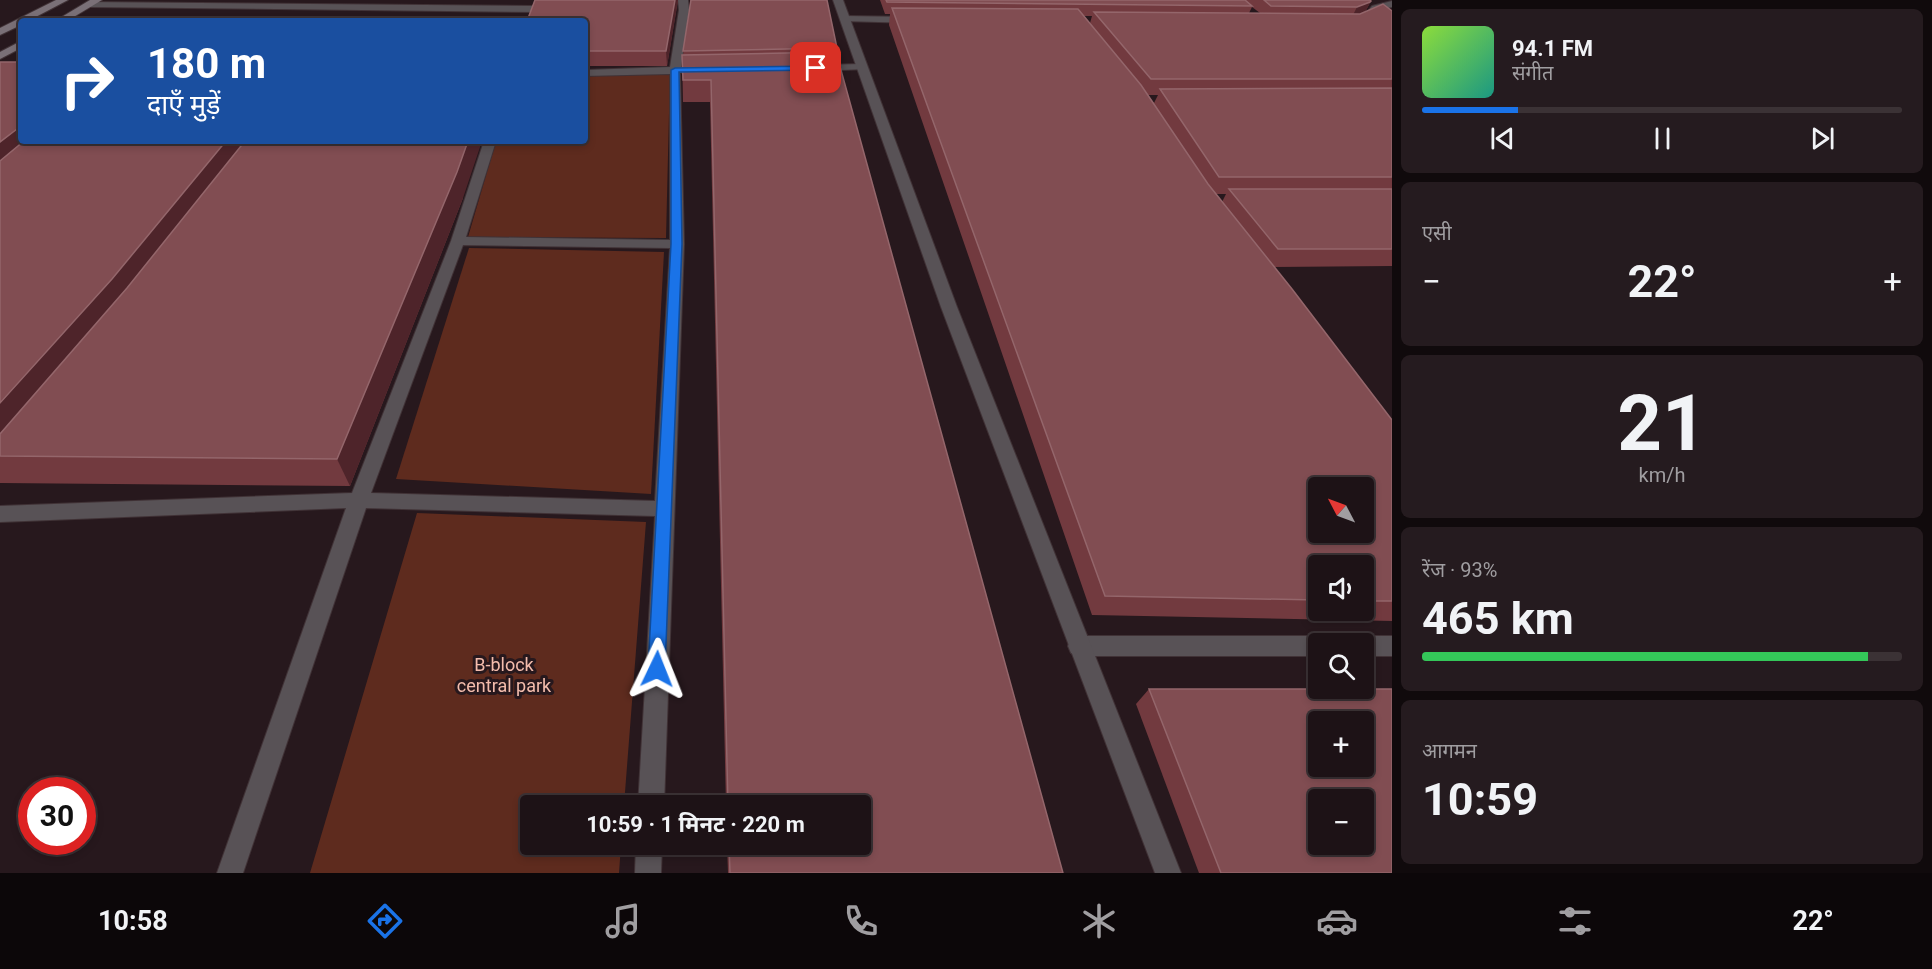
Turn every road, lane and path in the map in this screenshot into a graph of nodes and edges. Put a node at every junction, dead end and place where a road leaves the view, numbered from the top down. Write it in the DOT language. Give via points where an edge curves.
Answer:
graph roads {
  1 [pos="63,0"];
  2 [pos="682,0"];
  3 [pos="838,0"];
  4 [pos="93,2"];
  5 [pos="538,4"];
  6 [pos="1392,4"];
  7 [pos="27,18"];
  8 [pos="65,18"];
  9 [pos="845,19"];
  10 [pos="926,20"];
  11 [pos="1361,22"];
  12 [pos="18,23"];
  13 [pos="0,32"];
  14 [pos="18,46"];
  15 [pos="0,56"];
  16 [pos="862,67"];
  17 [pos="804,68"];
  18 [pos="675,70"];
  19 [pos="698,70"];
  20 [pos="588,73"];
  21 [pos="489,144"];
  22 [pos="458,241"];
  23 [pos="677,244"];
  24 [pos="359,500"];
  25 [pos="663,509"];
  26 [pos="0,514"];
  27 [pos="1079,646"];
  28 [pos="1308,646"];
  29 [pos="1374,646"];
  30 [pos="1392,646"];
  31 [pos="651,795"];
  32 [pos="649,855"];
  33 [pos="230,873"];
  34 [pos="648,873"];
  35 [pos="1168,873"];
  1 -- 7 [label="main road"];
  2 -- 18 [label="street"];
  3 -- 9 [label="street"];
  4 -- 5 [label="street"];
  4 -- 8 [label="main road"];
  6 -- 11 [label="street" via="1375,8"];
  9 -- 10 [label="street"];
  9 -- 16 [label="street"];
  12 -- 13 [label="main road"];
  14 -- 15 [label="main road"];
  16 -- 17 [label="street"];
  16 -- 27 [label="street"];
  18 -- 19 [label="street"];
  18 -- 20 [label="street"];
  18 -- 23 [label="street"];
  21 -- 22 [label="street"];
  22 -- 23 [label="street"];
  22 -- 24 [label="street"];
  23 -- 25 [label="street"];
  24 -- 25 [label="street"];
  24 -- 26 [label="street"];
  24 -- 33 [label="street"];
  25 -- 31 [label="street"];
  27 -- 28 [label="street"];
  27 -- 35 [label="street"];
  29 -- 30 [label="street"];
  32 -- 34 [label="street"];
}
